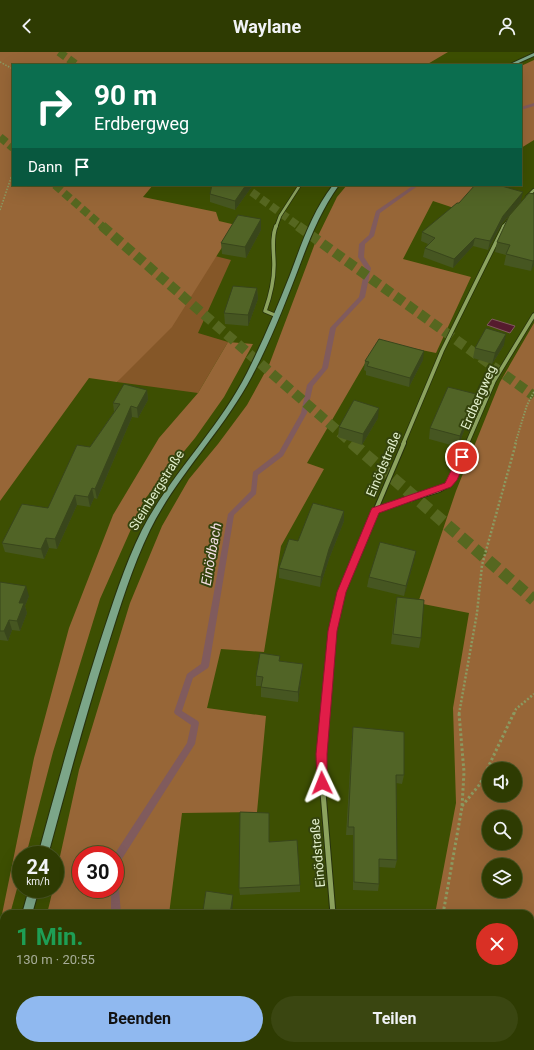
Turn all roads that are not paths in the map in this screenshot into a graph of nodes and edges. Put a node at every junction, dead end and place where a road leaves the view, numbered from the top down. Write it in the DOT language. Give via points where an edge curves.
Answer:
graph roads {
  1 [pos="534,54"];
  2 [pos="512,64"];
  3 [pos="299,186"];
  4 [pos="335,186"];
  5 [pos="534,190"];
  6 [pos="526,199"];
  7 [pos="512,216"];
  8 [pos="534,314"];
  9 [pos="277,316"];
  10 [pos="375,510"];
  11 [pos="45,846"];
  12 [pos="31,898"];
  13 [pos="28,910"];
  14 [pos="333,910"];
  1 -- 2 [label="main road"];
  3 -- 9 [label="street" via="280,216 273,233 274,267 265,311"];
  4 -- 9 [label="main road, Steinbergstraße" via="305,241"];
  5 -- 6 [label="street"];
  7 -- 10 [label="street, Einödstraße" via="503,227 442,351"];
  8 -- 10 [label="street, Erdbergweg" via="494,381 448,485"];
  9 -- 11 [label="main road, Steinbergstraße" via="248,378 214,431 188,463 146,530 127,575 83,708"];
  10 -- 14 [label="street, Einödstraße" via="341,592 327,680 321,768"];
  12 -- 13 [label="main road"];
}
